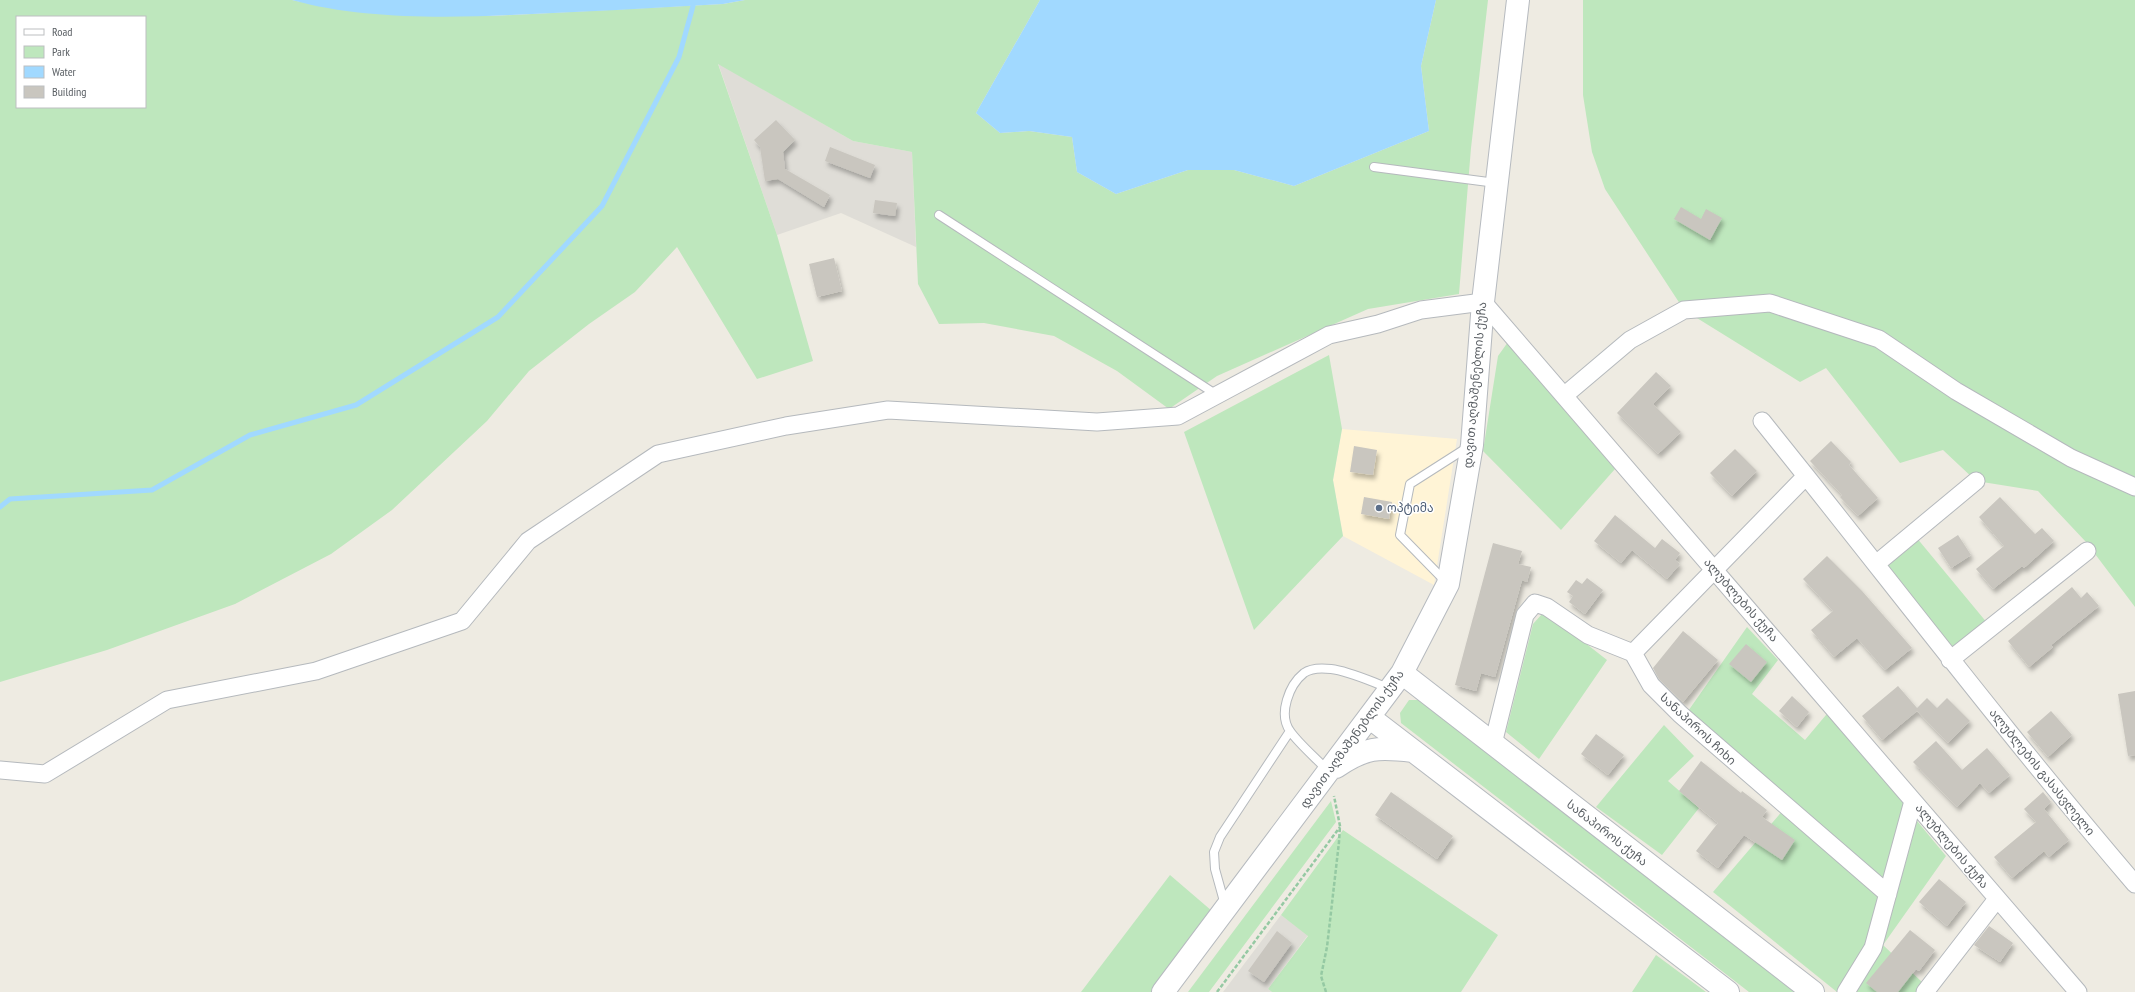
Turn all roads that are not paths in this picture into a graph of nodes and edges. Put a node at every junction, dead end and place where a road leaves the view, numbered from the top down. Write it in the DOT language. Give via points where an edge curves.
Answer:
graph roads {
  1 [pos="1518,0"];
  2 [pos="1374,167"];
  3 [pos="1497,183"];
  4 [pos="939,215"];
  5 [pos="1483,302"];
  6 [pos="1565,395"];
  7 [pos="1218,396"];
  8 [pos="1762,421"];
  9 [pos="1472,445"];
  10 [pos="1806,476"];
  11 [pos="1976,481"];
  12 [pos="2135,487"];
  13 [pos="2087,551"];
  14 [pos="1876,564"];
  15 [pos="1716,570"];
  16 [pos="1448,584"];
  17 [pos="1634,654"];
  18 [pos="1950,660"];
  19 [pos="1396,681"];
  20 [pos="1369,717"];
  21 [pos="1290,731"];
  22 [pos="1493,744"];
  23 [pos="1414,751"];
  24 [pos="0,770"];
  25 [pos="1329,771"];
  26 [pos="1913,801"];
  27 [pos="2135,884"];
  28 [pos="1888,894"];
  29 [pos="1997,900"];
  30 [pos="1226,908"];
  31 [pos="1163,992"];
  32 [pos="1728,992"];
  33 [pos="1813,992"];
  34 [pos="1846,992"];
  35 [pos="1925,992"];
  36 [pos="2078,992"];
  1 -- 3 [label="main road, დავით აღმაშენებლის ქუჩა"];
  2 -- 3 [label="lane"];
  3 -- 5 [label="main road, დავით აღმაშენებლის ქუჩა"];
  4 -- 7 [label="lane"];
  5 -- 6 [label="street, ალუბლების ქუჩა"];
  5 -- 7 [label="street" via="1421,310 1378,324 1329,335"];
  5 -- 9 [label="main road, დავით აღმაშენებლის ქუჩა"];
  6 -- 12 [label="street" via="1630,340 1684,310 1770,303 1879,339 1962,395 2071,458"];
  6 -- 15 [label="street, ალუბლების ქუჩა"];
  7 -- 24 [label="street" via="1178,416 1097,422 888,410 786,426 658,454 528,541 462,621 316,671 167,700 46,774"];
  8 -- 10 [label="street, ალუბლების გასასვლელი"];
  9 -- 16 [label="main road, დავით აღმაშენებლის ქუჩა"];
  9 -- 16 [label="lane" via="1410,484 1400,535"];
  10 -- 14 [label="street, ალუბლების გასასვლელი"];
  10 -- 15 [label="street"];
  11 -- 14 [label="street"];
  13 -- 18 [label="street"];
  14 -- 18 [label="street, ალუბლების გასასვლელი"];
  15 -- 17 [label="street"];
  15 -- 26 [label="street, ალუბლების ქუჩა"];
  16 -- 19 [label="main road, დავით აღმაშენებლის ქუჩა"];
  17 -- 22 [label="street" via="1588,635 1547,607 1535,603 1525,615"];
  17 -- 28 [label="street, სანაპიროს ჩიხი" via="1652,685 1680,714"];
  18 -- 27 [label="street, ალუბლების გასასვლელი"];
  19 -- 20 [label="main road, დავით აღმაშენებლის ქუჩა"];
  19 -- 21 [label="lane" via="1332,669 1305,672 1294,683 1288,698 1285,715"];
  19 -- 22 [label="main road, სანაპიროს ქუჩა"];
  20 -- 23 [label="main road"];
  20 -- 25 [label="main road, დავით აღმაშენებლის ქუჩა"];
  21 -- 25 [label="lane"];
  21 -- 30 [label="lane" via="1220,837 1214,852 1215,869"];
  22 -- 33 [label="main road, სანაპიროს ქუჩა"];
  23 -- 25 [label="main road" via="1384,747 1354,754"];
  23 -- 32 [label="main road"];
  25 -- 30 [label="main road, დავით აღმაშენებლის ქუჩა"];
  26 -- 28 [label="street"];
  26 -- 29 [label="street, ალუბლების ქუჩა"];
  28 -- 34 [label="street" via="1873,948"];
  29 -- 35 [label="street, ალუბლების ქუჩა"];
  29 -- 36 [label="street, ალუბლების ქუჩა"];
  30 -- 31 [label="main road, დავით აღმაშენებლის ქუჩა"];
}
